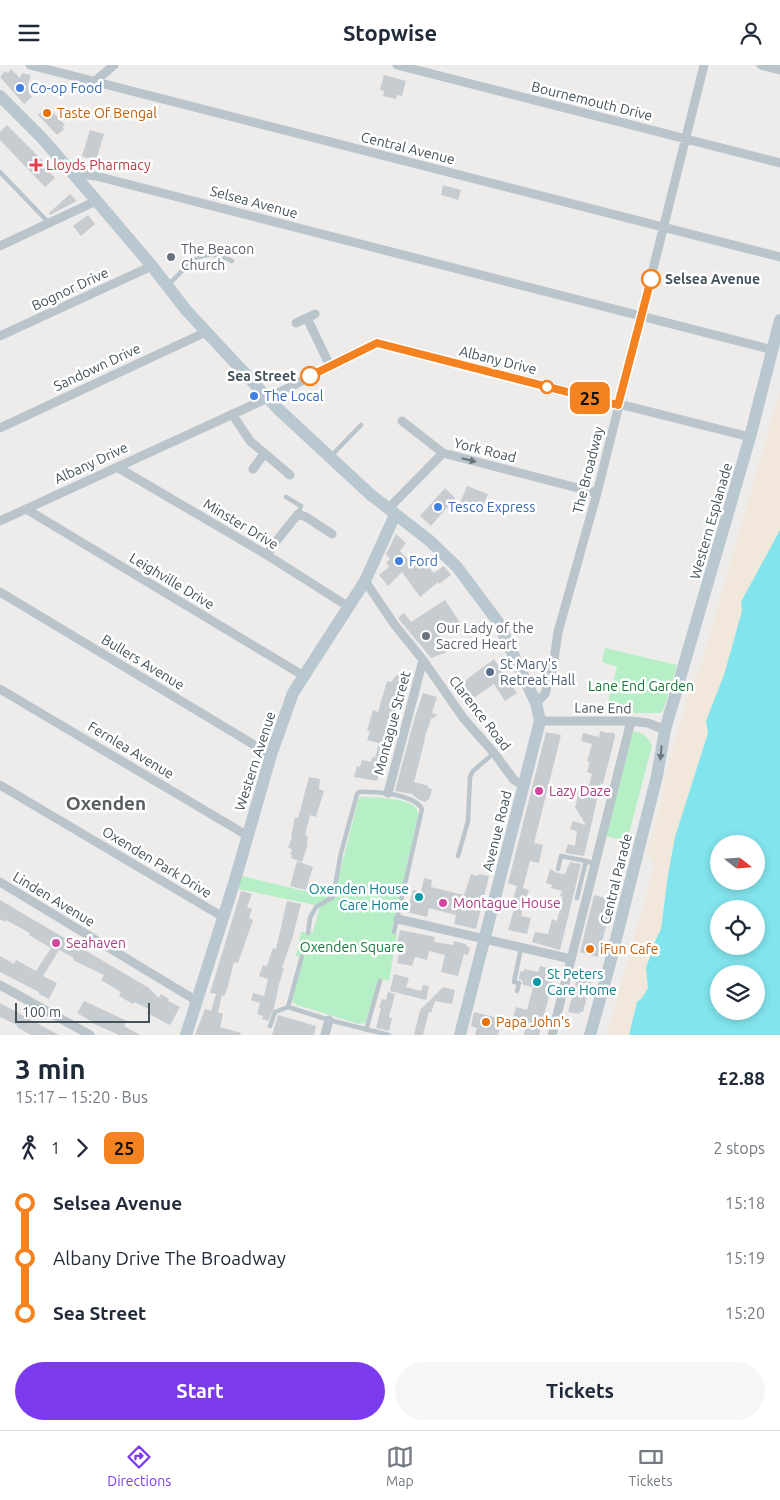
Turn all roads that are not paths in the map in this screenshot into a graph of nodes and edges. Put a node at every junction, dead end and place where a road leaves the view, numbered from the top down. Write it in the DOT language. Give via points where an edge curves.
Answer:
graph roads {
  1 [pos="30,65"];
  2 [pos="114,65"];
  3 [pos="397,65"];
  4 [pos="704,65"];
  5 [pos="761,65"];
  6 [pos="780,70"];
  7 [pos="94,82"];
  8 [pos="2,104"];
  9 [pos="686,139"];
  10 [pos="780,163"];
  11 [pos="0,172"];
  12 [pos="76,177"];
  13 [pos="96,201"];
  14 [pos="49,223"];
  15 [pos="663,228"];
  16 [pos="0,246"];
  17 [pos="780,257"];
  18 [pos="232,261"];
  19 [pos="152,266"];
  20 [pos="167,285"];
  21 [pos="642,317"];
  22 [pos="780,320"];
  23 [pos="296,323"];
  24 [pos="206,332"];
  25 [pos="0,336"];
  26 [pos="773,350"];
  27 [pos="330,366"];
  28 [pos="268,398"];
  29 [pos="618,405"];
  30 [pos="232,414"];
  31 [pos="402,421"];
  32 [pos="361,425"];
  33 [pos="0,428"];
  34 [pos="750,437"];
  35 [pos="443,453"];
  36 [pos="264,454"];
  37 [pos="330,457"];
  38 [pos="117,467"];
  39 [pos="253,469"];
  40 [pos="290,475"];
  41 [pos="597,493"];
  42 [pos="286,497"];
  43 [pos="26,509"];
  44 [pos="391,512"];
  45 [pos="298,514"];
  46 [pos="0,521"];
  47 [pos="332,534"];
  48 [pos="267,555"];
  49 [pos="365,581"];
  50 [pos="0,593"];
  51 [pos="349,607"];
  52 [pos="423,660"];
  53 [pos="304,676"];
  54 [pos="0,689"];
  55 [pos="536,703"];
  56 [pos="540,721"];
  57 [pos="631,721"];
  58 [pos="665,730"];
  59 [pos="494,753"];
  60 [pos="271,755"];
  61 [pos="0,785"];
  62 [pos="524,786"];
  63 [pos="388,793"];
  64 [pos="248,836"];
  65 [pos="458,856"];
  66 [pos="586,861"];
  67 [pos="595,864"];
  68 [pos="558,869"];
  69 [pos="0,882"];
  70 [pos="576,898"];
  71 [pos="223,917"];
  72 [pos="398,919"];
  73 [pos="394,932"];
  74 [pos="308,933"];
  75 [pos="486,938"];
  76 [pos="522,947"];
  77 [pos="302,956"];
  78 [pos="571,959"];
  79 [pos="380,981"];
  80 [pos="0,985"];
  81 [pos="517,991"];
  82 [pos="197,1001"];
  83 [pos="288,1007"];
  84 [pos="329,1020"];
  85 [pos="270,1026"];
  86 [pos="366,1030"];
  87 [pos="90,1035"];
  88 [pos="186,1035"];
  89 [pos="325,1035"];
  90 [pos="389,1035"];
  91 [pos="460,1035"];
  92 [pos="552,1035"];
  93 [pos="590,1035"];
  1 -- 7 [label="street, Central Avenue"];
  2 -- 7 [label="street"];
  3 -- 9 [label="street, Bournemouth Drive"];
  4 -- 9 [label="street, The Broadway"];
  5 -- 6 [label="street"];
  7 -- 15 [label="street, Central Avenue"];
  8 -- 12 [label="street" via="25,120"];
  9 -- 10 [label="street, Bournemouth Drive"];
  9 -- 15 [label="street, The Broadway"];
  11 -- 14 [label="lane"];
  12 -- 13 [label="street"];
  12 -- 21 [label="street, Selsea Avenue" via="96,176"];
  13 -- 14 [label="street"];
  13 -- 19 [label="street"];
  14 -- 16 [label="street"];
  15 -- 17 [label="street, Central Avenue"];
  15 -- 21 [label="street, The Broadway"];
  18 -- 20 [label="lane" via="217,255 199,256"];
  19 -- 20 [label="street"];
  19 -- 25 [label="street, Bognor Drive"];
  20 -- 24 [label="street"];
  21 -- 26 [label="street, Selsea Avenue"];
  21 -- 29 [label="street, The Broadway"];
  22 -- 26 [label="street, Western Esplanade"];
  23 -- 27 [label="street" via="311,316"];
  24 -- 28 [label="street"];
  24 -- 33 [label="street, Sandown Drive"];
  26 -- 34 [label="street, Western Esplanade"];
  27 -- 28 [label="street, Albany Drive"];
  27 -- 29 [label="street, Albany Drive" via="377,343"];
  28 -- 30 [label="street, Albany Drive"];
  28 -- 37 [label="street"];
  29 -- 34 [label="street, Albany Drive"];
  29 -- 41 [label="street, The Broadway"];
  30 -- 36 [label="street" via="250,441"];
  30 -- 38 [label="street, Albany Drive"];
  31 -- 35 [label="street"];
  32 -- 37 [label="lane"];
  34 -- 58 [label="street, Western Esplanade"];
  35 -- 41 [label="street, York Road, one-way"];
  35 -- 44 [label="street, York Road"];
  36 -- 39 [label="street"];
  36 -- 40 [label="street"];
  37 -- 44 [label="street"];
  38 -- 43 [label="street, Albany Drive"];
  38 -- 48 [label="street, Minster Drive"];
  41 -- 55 [label="street, The Broadway" via="558,632 548,685"];
  42 -- 45 [label="lane" via="301,506"];
  43 -- 46 [label="street, Albany Drive"];
  43 -- 53 [label="street, Leighville Drive"];
  44 -- 49 [label="street, Western Avenue"];
  44 -- 55 [label="street" via="444,554 478,593 498,622"];
  45 -- 47 [label="street"];
  45 -- 48 [label="street"];
  48 -- 51 [label="street, Minster Drive"];
  49 -- 51 [label="street, Western Avenue"];
  49 -- 52 [label="street, Clarence Road"];
  50 -- 60 [label="street, Bullers Avenue"];
  51 -- 53 [label="street, Western Avenue"];
  52 -- 59 [label="street, Clarence Road" via="464,719"];
  52 -- 63 [label="street, Montague Street"];
  53 -- 60 [label="street, Western Avenue" via="294,693"];
  54 -- 64 [label="street, Fernlea Avenue"];
  55 -- 56 [label="street"];
  56 -- 57 [label="street, Lane End"];
  56 -- 62 [label="street, Avenue Road"];
  57 -- 58 [label="street, Lane End"];
  57 -- 67 [label="street"];
  58 -- 93 [label="street, Central Parade, one-way" via="657,777"];
  59 -- 62 [label="street, Clarence Road" via="514,780"];
  59 -- 65 [label="lane" via="470,777 468,821"];
  60 -- 64 [label="street, Western Avenue"];
  61 -- 71 [label="street, Oxenden Park Drive"];
  62 -- 75 [label="street, Avenue Road"];
  63 -- 72 [label="lane" via="414,799 422,809"];
  63 -- 74 [label="lane" via="363,791 357,794 333,897 316,907"];
  64 -- 71 [label="street, Western Avenue"];
  66 -- 67 [label="lane"];
  66 -- 68 [label="lane" via="561,856"];
  66 -- 70 [label="lane"];
  67 -- 78 [label="street"];
  69 -- 82 [label="street, Linden Avenue"];
  71 -- 82 [label="street, Western Avenue"];
  72 -- 73 [label="lane"];
  72 -- 75 [label="street"];
  75 -- 76 [label="street"];
  75 -- 91 [label="street, Avenue Road"];
  76 -- 78 [label="street"];
  76 -- 81 [label="lane" via="514,981 518,983"];
  77 -- 83 [label="lane"];
  78 -- 92 [label="street"];
  79 -- 86 [label="lane"];
  80 -- 87 [label="street"];
  82 -- 88 [label="street, Western Avenue"];
  83 -- 84 [label="lane"];
  83 -- 85 [label="lane" via="275,1012"];
  84 -- 86 [label="lane"];
  84 -- 89 [label="street"];
  86 -- 90 [label="lane"];
}
